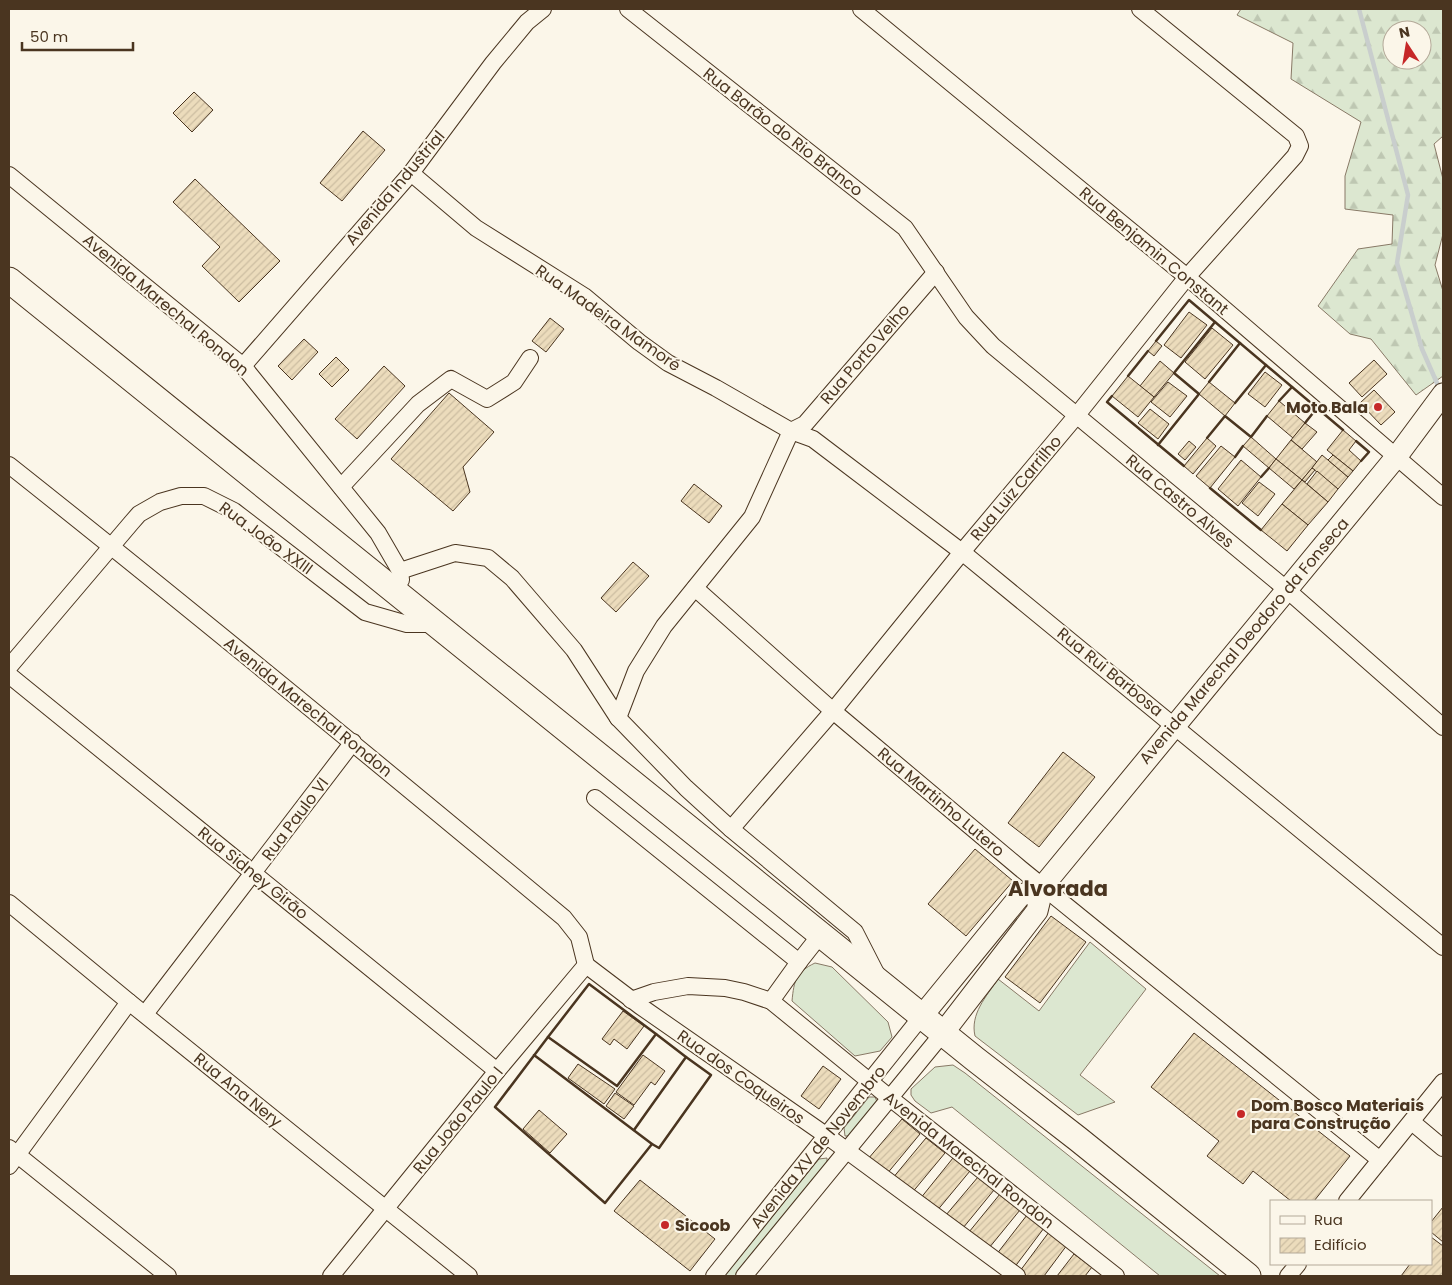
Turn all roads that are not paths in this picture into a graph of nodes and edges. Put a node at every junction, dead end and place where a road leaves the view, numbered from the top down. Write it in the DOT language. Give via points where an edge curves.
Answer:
graph roads {
  1 [pos="543,9"];
  2 [pos="628,9"];
  3 [pos="861,9"];
  4 [pos="1141,9"];
  5 [pos="411,173"];
  6 [pos="9,175"];
  7 [pos="933,268"];
  8 [pos="1187,277"];
  9 [pos="9,280"];
  10 [pos="530,358"];
  11 [pos="243,366"];
  12 [pos="1438,400"];
  13 [pos="1077,415"];
  14 [pos="791,431"];
  15 [pos="1396,456"];
  16 [pos="9,465"];
  17 [pos="341,486"];
  18 [pos="1443,497"];
  19 [pos="112,546"];
  20 [pos="962,552"];
  21 [pos="400,571"];
  22 [pos="695,588"];
  23 [pos="1286,589"];
  24 [pos="404,600"];
  25 [pos="436,624"];
  26 [pos="9,667"];
  27 [pos="9,675"];
  28 [pos="833,711"];
  29 [pos="618,718"];
  30 [pos="1174,725"];
  31 [pos="1443,727"];
  32 [pos="353,742"];
  33 [pos="595,798"];
  34 [pos="731,829"];
  35 [pos="253,874"];
  36 [pos="1043,886"];
  37 [pos="9,903"];
  38 [pos="821,934"];
  39 [pos="1443,947"];
  40 [pos="799,962"];
  41 [pos="586,965"];
  42 [pos="880,982"];
  43 [pos="632,1000"];
  44 [pos="771,1001"];
  45 [pos="129,1002"];
  46 [pos="145,1014"];
  47 [pos="922,1016"];
  48 [pos="943,1033"];
  49 [pos="497,1071"];
  50 [pos="871,1082"];
  51 [pos="1443,1082"];
  52 [pos="890,1098"];
  53 [pos="1412,1122"];
  54 [pos="826,1136"];
  55 [pos="1443,1148"];
  56 [pos="846,1151"];
  57 [pos="12,1157"];
  58 [pos="1380,1160"];
  59 [pos="1348,1200"];
  60 [pos="385,1210"];
  61 [pos="1297,1265"];
  62 [pos="168,1276"];
  63 [pos="331,1276"];
  64 [pos="469,1276"];
  65 [pos="714,1276"];
  66 [pos="744,1276"];
  67 [pos="1017,1276"];
  68 [pos="1116,1276"];
  69 [pos="1248,1276"];
  70 [pos="1288,1276"];
  1 -- 5 [label="street, Avenida Industrial" via="493,63"];
  2 -- 7 [label="street, Rua Barão do Rio Branco" via="905,228"];
  3 -- 8 [label="street, Rua Benjamin Constant"];
  4 -- 8 [label="street, Rua Luiz Carrilho" via="1296,136 1300,146 1295,156"];
  5 -- 11 [label="street, Avenida Industrial"];
  5 -- 14 [label="street, Rua Madeira Mamoré" via="476,228 584,296 668,363"];
  6 -- 11 [label="street, Avenida Marechal Rondon"];
  7 -- 13 [label="street, Rua Castro Alves" via="966,317 993,346"];
  7 -- 14 [label="street, Rua Porto Velho" via="805,424"];
  8 -- 13 [label="street, Rua Luiz Carrilho"];
  8 -- 15 [label="street, Rua Benjamin Constant"];
  9 -- 24 [label="highway"];
  10 -- 17 [label="street" via="514,382 487,399 451,379 418,404"];
  11 -- 17 [label="street, Avenida Marechal Rondon"];
  12 -- 15 [label="main road, Avenida Marechal Deodoro da Fonseca"];
  13 -- 20 [label="street, Rua Luiz Carrilho"];
  13 -- 23 [label="street, Rua Castro Alves"];
  14 -- 20 [label="street, Rua Rui Barbosa" via="813,440"];
  14 -- 22 [label="street" via="752,517"];
  15 -- 18 [label="street, Rua Benjamin Constant"];
  15 -- 23 [label="main road, Avenida Marechal Deodoro da Fonseca"];
  16 -- 19 [label="street, Avenida Marechal Rondon"];
  17 -- 21 [label="street, Avenida Marechal Rondon" via="378,533"];
  19 -- 25 [label="street, Rua João XXIII" via="150,507 181,496 204,496 234,511 365,612 407,624"];
  19 -- 26 [label="street, Rua João XXIII"];
  19 -- 32 [label="street, Avenida Marechal Rondon"];
  20 -- 28 [label="street, Rua Luiz Carrilho"];
  20 -- 30 [label="street, Rua Rui Barbosa"];
  21 -- 24 [label="street, Avenida Marechal Rondon"];
  21 -- 29 [label="street" via="455,554 488,558 512,578 574,650"];
  22 -- 28 [label="street, Rua Martinho Lutero"];
  22 -- 29 [label="street" via="664,626 636,671"];
  23 -- 30 [label="main road, Avenida Marechal Deodoro da Fonseca"];
  23 -- 31 [label="street, Rua Castro Alves"];
  24 -- 25 [label="highway"];
  25 -- 38 [label="highway"];
  27 -- 35 [label="street, Rua Sidney Girão"];
  28 -- 34 [label="street, Rua Luiz Carrilho"];
  28 -- 36 [label="street, Rua Martinho Lutero"];
  29 -- 34 [label="street"];
  30 -- 36 [label="main road, Avenida Marechal Deodoro da Fonseca"];
  30 -- 39 [label="street, Rua Rui Barbosa"];
  32 -- 35 [label="street, Rua Paulo VI"];
  32 -- 41 [label="street, Avenida Marechal Rondon" via="564,918 579,937"];
  33 -- 40 [label="street"];
  34 -- 42 [label="street" via="855,932"];
  35 -- 46 [label="street, Rua Paulo VI"];
  35 -- 49 [label="street, Rua Sidney Girão"];
  36 -- 47 [label="main road, Avenida Marechal Deodoro da Fonseca" via="1020,896"];
  36 -- 48 [label="main road, Avenida Marechal Deodoro da Fonseca" via="1037,911"];
  36 -- 58 [label="street, Rua Martinho Lutero"];
  37 -- 45 [label="street, Rua Ana Nery"];
  38 -- 40 [label="street"];
  38 -- 42 [label="highway"];
  40 -- 44 [label="street"];
  41 -- 43 [label="street, Rua dos Coqueiros"];
  41 -- 49 [label="street, Rua João Paulo I"];
  42 -- 47 [label="highway"];
  43 -- 44 [label="street, Avenida Marechal Rondon" via="688,986 731,989"];
  43 -- 54 [label="street, Rua dos Coqueiros"];
  44 -- 50 [label="street, Avenida Marechal Rondon"];
  45 -- 46 [label="street, Rua Ana Nery"];
  45 -- 57 [label="street"];
  46 -- 60 [label="street, Rua Ana Nery"];
  47 -- 48 [label="highway"];
  47 -- 50 [label="street, Avenida XV de Novembro"];
  48 -- 52 [label="street, Avenida XV de Novembro"];
  48 -- 69 [label="highway"];
  49 -- 60 [label="street, Rua João Paulo I"];
  50 -- 52 [label="street, Avenida Marechal Rondon"];
  50 -- 54 [label="street, Avenida XV de Novembro"];
  51 -- 53 [label="street"];
  52 -- 56 [label="street, Avenida XV de Novembro"];
  52 -- 68 [label="street, Avenida Marechal Rondon"];
  53 -- 55 [label="street"];
  53 -- 58 [label="street"];
  54 -- 56 [label="street, Rua dos Coqueiros"];
  54 -- 65 [label="street, Avenida XV de Novembro"];
  56 -- 66 [label="street, Avenida XV de Novembro"];
  56 -- 67 [label="street, Rua dos Coqueiros"];
  57 -- 62 [label="street"];
  58 -- 59 [label="street"];
  60 -- 63 [label="street, Rua João Paulo I"];
  60 -- 64 [label="street, Rua Ana Nery"];
  61 -- 70 [label="street"];
}
